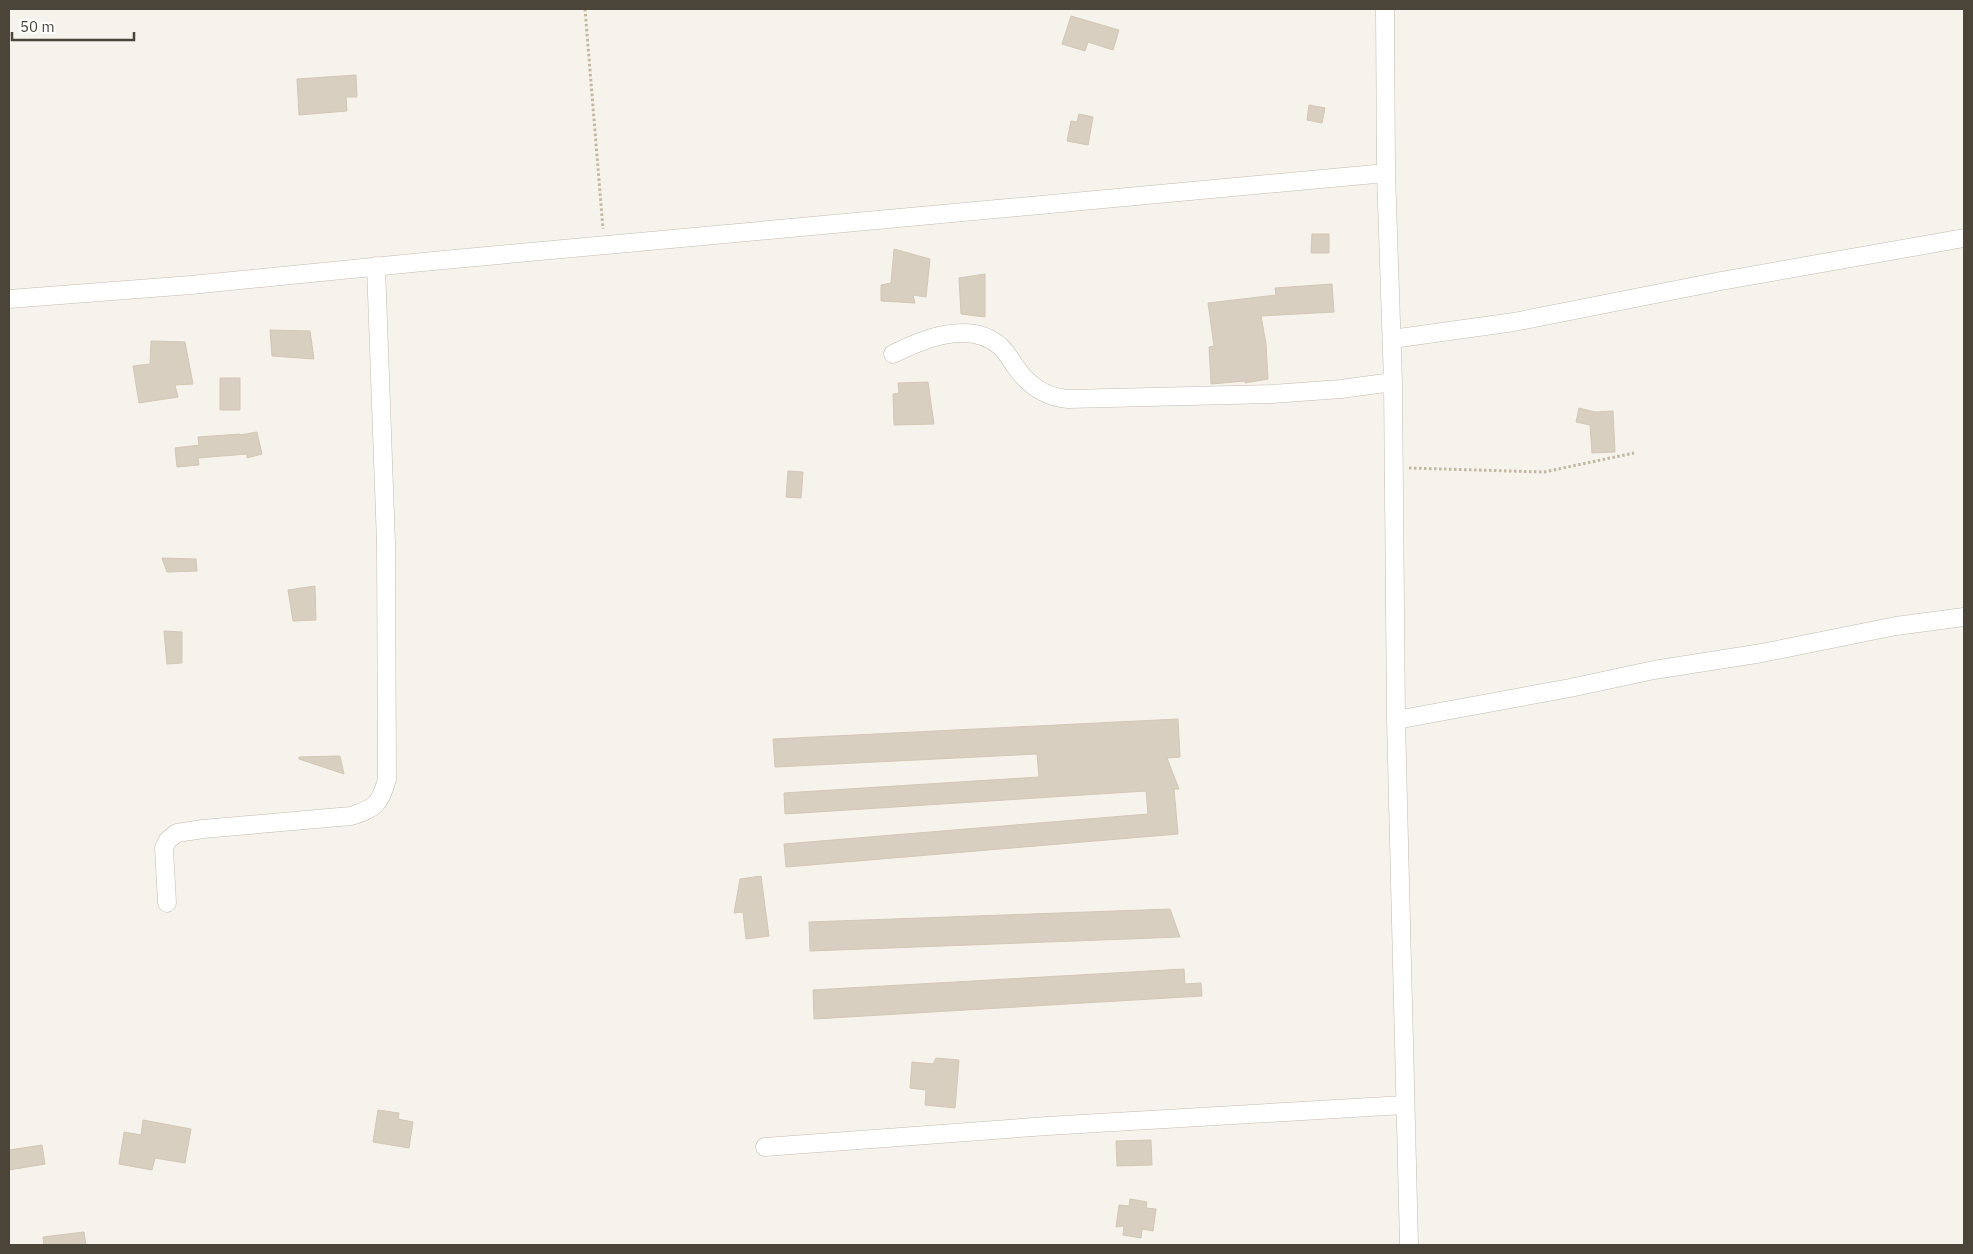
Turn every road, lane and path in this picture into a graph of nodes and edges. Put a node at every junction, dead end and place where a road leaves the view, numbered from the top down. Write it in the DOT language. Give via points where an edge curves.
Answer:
graph roads {
  1 [pos="585,9"];
  2 [pos="1385,9"];
  3 [pos="1386,173"];
  4 [pos="1964,238"];
  5 [pos="605,245"];
  6 [pos="376,266"];
  7 [pos="9,299"];
  8 [pos="1392,339"];
  9 [pos="893,354"];
  10 [pos="1393,382"];
  11 [pos="1634,453"];
  12 [pos="1394,468"];
  13 [pos="1964,617"];
  14 [pos="1396,720"];
  15 [pos="167,903"];
  16 [pos="1404,1105"];
  17 [pos="765,1147"];
  18 [pos="1409,1245"];
  1 -- 5 [label="path"];
  2 -- 3 [label="street"];
  3 -- 5 [label="street"];
  3 -- 8 [label="street"];
  4 -- 8 [label="street" via="1514,322"];
  5 -- 6 [label="street"];
  6 -- 7 [label="street"];
  6 -- 15 [label="street" via="386,543 387,779 383,793 372,809 351,816 178,833 168,840 164,848"];
  8 -- 10 [label="street"];
  9 -- 10 [label="street" via="952,334 979,335 1002,347 1033,387 1053,398 1068,399 1272,394"];
  10 -- 12 [label="street"];
  11 -- 12 [label="path" via="1544,472"];
  12 -- 14 [label="street"];
  13 -- 14 [label="street" via="1896,626"];
  14 -- 16 [label="street"];
  16 -- 17 [label="street"];
  16 -- 18 [label="street"];
}
